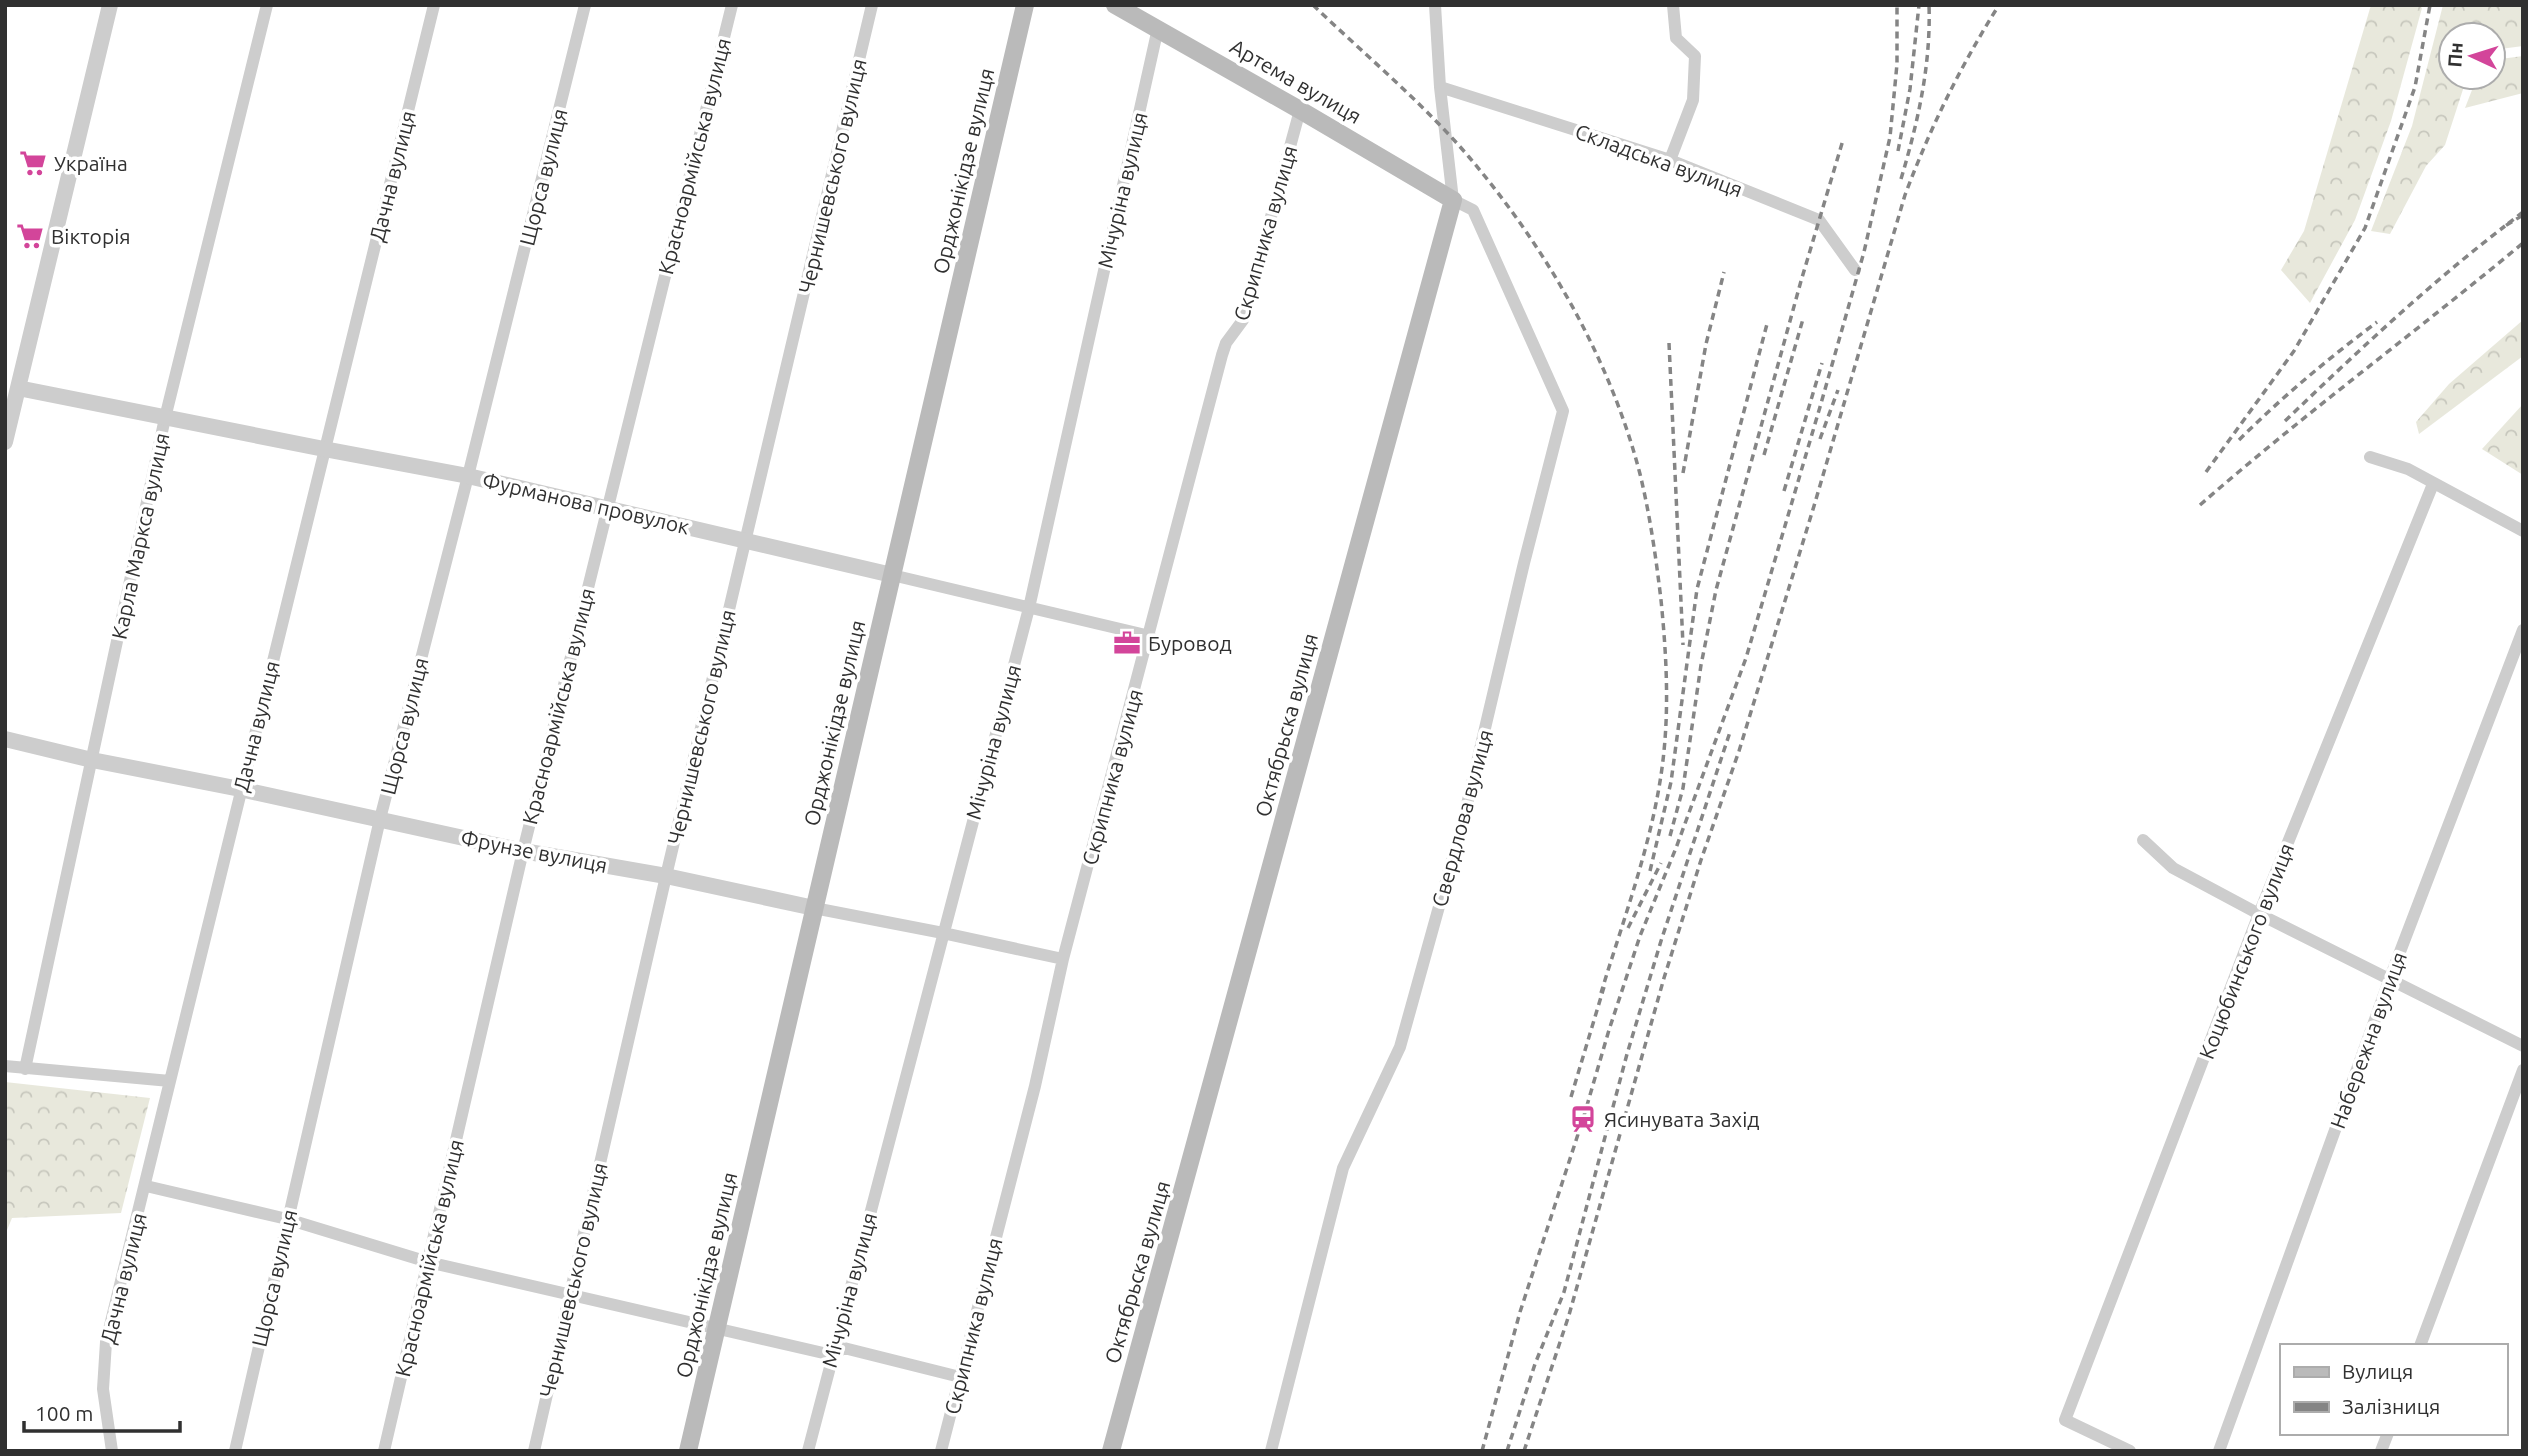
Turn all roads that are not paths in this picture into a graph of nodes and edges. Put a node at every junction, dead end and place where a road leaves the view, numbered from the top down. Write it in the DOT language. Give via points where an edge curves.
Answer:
graph roads {
  1 [pos="110,5"];
  2 [pos="267,5"];
  3 [pos="434,5"];
  4 [pos="585,5"];
  5 [pos="732,5"];
  6 [pos="872,5"];
  7 [pos="1025,5"];
  8 [pos="1115,5"];
  9 [pos="1434,5"];
  10 [pos="1673,5"];
  11 [pos="1158,28"];
  12 [pos="1440,87"];
  13 [pos="1300,110"];
  14 [pos="1670,160"];
  15 [pos="1453,200"];
  16 [pos="1855,270"];
  17 [pos="19,388"];
  18 [pos="164,418"];
  19 [pos="5,442"];
  20 [pos="324,449"];
  21 [pos="2370,457"];
  22 [pos="468,475"];
  23 [pos="2433,484"];
  24 [pos="607,507"];
  25 [pos="2523,531"];
  26 [pos="745,540"];
  27 [pos="892,575"];
  28 [pos="1029,608"];
  29 [pos="2523,630"];
  30 [pos="1150,636"];
  31 [pos="5,738"];
  32 [pos="92,760"];
  33 [pos="240,789"];
  34 [pos="380,819"];
  35 [pos="2143,840"];
  36 [pos="523,851"];
  37 [pos="666,876"];
  38 [pos="814,908"];
  39 [pos="2259,914"];
  40 [pos="943,933"];
  41 [pos="1063,959"];
  42 [pos="2390,978"];
  43 [pos="2523,1046"];
  44 [pos="5,1066"];
  45 [pos="25,1069"];
  46 [pos="2523,1070"];
  47 [pos="170,1081"];
  48 [pos="146,1186"];
  49 [pos="287,1219"];
  50 [pos="428,1262"];
  51 [pos="570,1295"];
  52 [pos="716,1329"];
  53 [pos="2421,1344"];
  54 [pos="832,1355"];
  55 [pos="960,1377"];
  56 [pos="112,1451"];
  57 [pos="235,1451"];
  58 [pos="384,1451"];
  59 [pos="534,1451"];
  60 [pos="688,1451"];
  61 [pos="808,1451"];
  62 [pos="941,1451"];
  63 [pos="1111,1451"];
  64 [pos="1271,1451"];
  65 [pos="2130,1451"];
  66 [pos="2219,1451"];
  1 -- 17 [label="street"];
  2 -- 18 [label="street, Карла Маркса вулиця"];
  3 -- 20 [label="street, Дачна вулиця"];
  4 -- 22 [label="street, Щорса вулиця"];
  5 -- 24 [label="street, Красноармійська вулиця"];
  6 -- 26 [label="street, Чернишевського вулиця"];
  7 -- 27 [label="main road, Орджонікідзе вулиця"];
  8 -- 11 [label="main road, Артема вулиця"];
  9 -- 12 [label="street, Октябрьска вулиця"];
  10 -- 14 [label="street" via="1676,38 1695,56 1693,100"];
  11 -- 13 [label="main road, Артема вулиця"];
  11 -- 28 [label="street, Мічуріна вулиця"];
  12 -- 14 [label="street, Складська вулиця"];
  12 -- 15 [label="street, Октябрьска вулиця"];
  13 -- 15 [label="main road, Артема вулиця"];
  13 -- 30 [label="street, Скрипника вулиця" via="1243,320 1226,343"];
  14 -- 16 [label="street, Складська вулиця" via="1819,220"];
  15 -- 63 [label="main road, Октябрьска вулиця"];
  15 -- 64 [label="street, Свердлова вулиця" via="1473,210 1563,411 1465,813 1400,1047 1343,1168"];
  17 -- 18 [label="street, Фурманова провулок"];
  17 -- 19 [label="street"];
  18 -- 20 [label="street, Фурманова провулок"];
  18 -- 32 [label="street, Карла Маркса вулиця"];
  20 -- 22 [label="street, Фурманова провулок"];
  20 -- 33 [label="street, Дачна вулиця"];
  21 -- 23 [label="street" via="2408,469"];
  22 -- 24 [label="street, Фурманова провулок"];
  22 -- 34 [label="street, Щорса вулиця"];
  23 -- 25 [label="street"];
  23 -- 39 [label="street, Коцюбинського вулиця"];
  24 -- 26 [label="street, Фурманова провулок"];
  24 -- 36 [label="street, Красноармійська вулиця"];
  26 -- 27 [label="street, Фурманова провулок"];
  26 -- 37 [label="street, Чернишевського вулиця"];
  27 -- 28 [label="street, Фурманова провулок"];
  27 -- 38 [label="main road, Орджонікідзе вулиця"];
  28 -- 30 [label="street, Фурманова провулок"];
  28 -- 40 [label="street, Мічуріна вулиця"];
  29 -- 42 [label="street, Набережна вулиця"];
  30 -- 41 [label="street, Скрипника вулиця"];
  31 -- 32 [label="street, Фрунзе вулиця"];
  32 -- 33 [label="street, Фрунзе вулиця"];
  32 -- 45 [label="street, Карла Маркса вулиця"];
  33 -- 34 [label="street, Фрунзе вулиця"];
  33 -- 47 [label="street, Дачна вулиця"];
  34 -- 36 [label="street, Фрунзе вулиця"];
  34 -- 49 [label="street, Щорса вулиця"];
  35 -- 39 [label="street" via="2173,868"];
  36 -- 37 [label="street, Фрунзе вулиця"];
  36 -- 50 [label="street, Красноармійська вулиця"];
  37 -- 38 [label="street, Фрунзе вулиця"];
  37 -- 51 [label="street, Чернишевського вулиця"];
  38 -- 40 [label="street, Фрунзе вулиця"];
  38 -- 52 [label="main road, Орджонікідзе вулиця"];
  39 -- 42 [label="street"];
  39 -- 65 [label="street, Коцюбинського вулиця" via="2065,1420"];
  40 -- 41 [label="street, Фрунзе вулиця"];
  40 -- 54 [label="street, Мічуріна вулиця"];
  41 -- 55 [label="street, Скрипника вулиця"];
  42 -- 43 [label="street"];
  42 -- 66 [label="street, Набережна вулиця"];
  44 -- 45 [label="street"];
  45 -- 47 [label="street"];
  46 -- 53 [label="street"];
  47 -- 48 [label="street, Дачна вулиця"];
  48 -- 49 [label="street"];
  48 -- 56 [label="street, Дачна вулиця" via="103,1366"];
  49 -- 50 [label="street"];
  49 -- 57 [label="street, Щорса вулиця"];
  50 -- 51 [label="street"];
  50 -- 58 [label="street, Красноармійська вулиця"];
  51 -- 52 [label="street"];
  51 -- 59 [label="street, Чернишевського вулиця"];
  52 -- 54 [label="street"];
  52 -- 60 [label="main road, Орджонікідзе вулиця"];
  54 -- 55 [label="street" via="844,1348"];
  54 -- 61 [label="street, Мічуріна вулиця"];
  55 -- 62 [label="street, Скрипника вулиця"];
}
